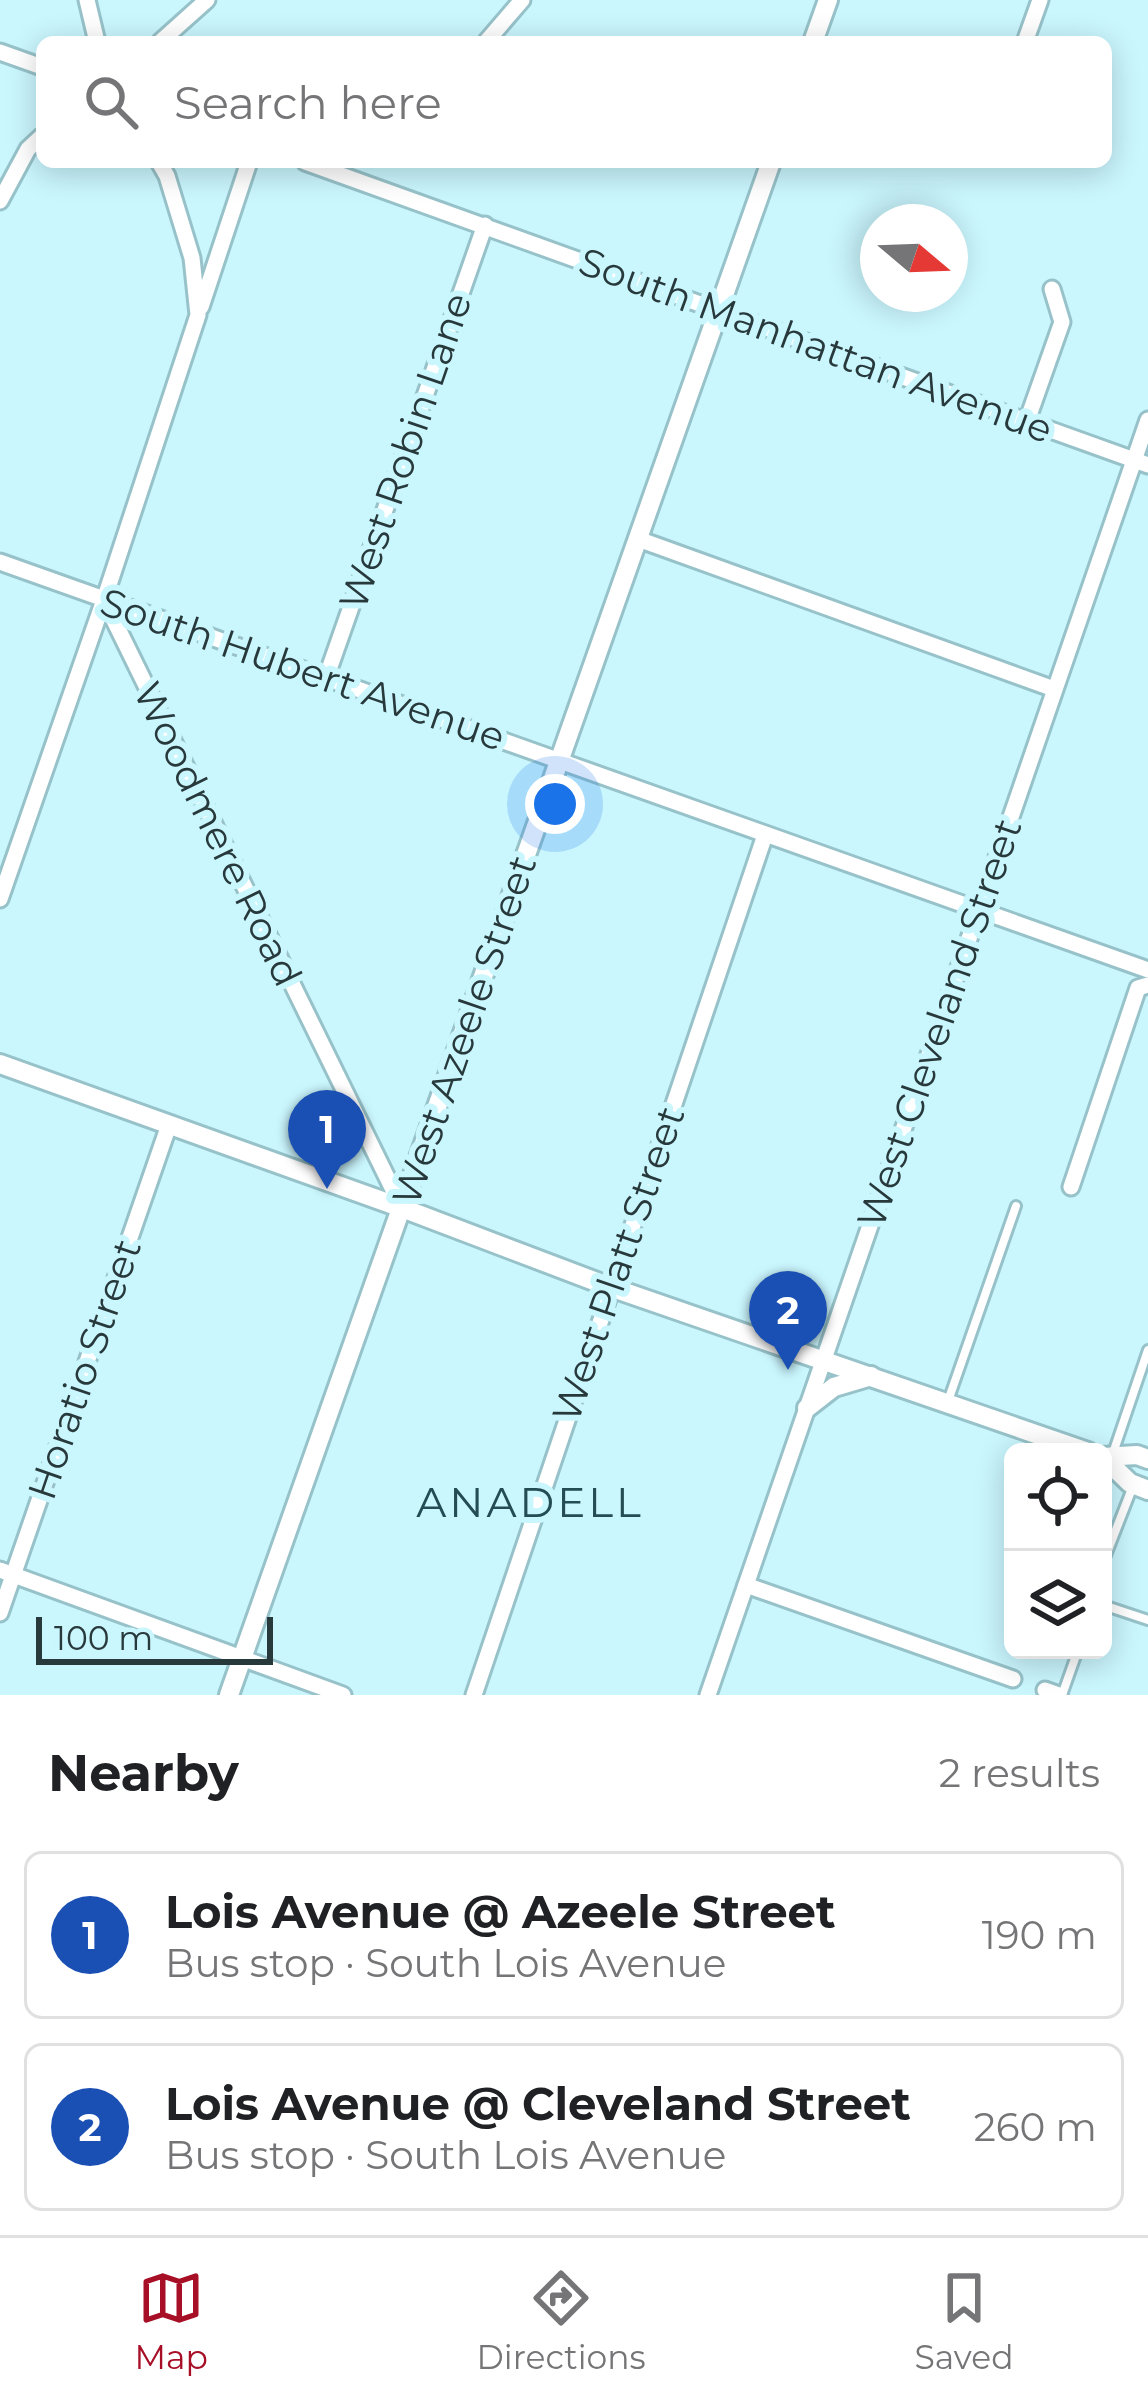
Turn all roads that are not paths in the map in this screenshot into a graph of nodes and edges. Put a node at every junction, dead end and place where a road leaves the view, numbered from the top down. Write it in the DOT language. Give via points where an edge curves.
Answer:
graph roads {
  1 [pos="87,0"];
  2 [pos="207,0"];
  3 [pos="522,0"];
  4 [pos="828,0"];
  5 [pos="1040,0"];
  6 [pos="96,36"];
  7 [pos="167,36"];
  8 [pos="491,36"];
  9 [pos="815,36"];
  10 [pos="1026,36"];
  11 [pos="0,52"];
  12 [pos="36,65"];
  13 [pos="36,142"];
  14 [pos="163,168"];
  15 [pos="248,168"];
  16 [pos="322,168"];
  17 [pos="769,168"];
  18 [pos="0,201"];
  19 [pos="484,225"];
  20 [pos="1052,289"];
  21 [pos="719,308"];
  22 [pos="199,315"];
  23 [pos="1148,420"];
  24 [pos="1027,421"];
  25 [pos="1141,462"];
  26 [pos="638,539"];
  27 [pos="0,562"];
  28 [pos="104,599"];
  29 [pos="326,677"];
  30 [pos="1054,689"];
  31 [pos="560,759"];
  32 [pos="765,835"];
  33 [pos="0,899"];
  34 [pos="978,910"];
  35 [pos="1148,970"];
  36 [pos="1148,985"];
  37 [pos="0,1064"];
  38 [pos="169,1125"];
  39 [pos="1071,1187"];
  40 [pos="1016,1206"];
  41 [pos="402,1208"];
  42 [pos="610,1287"];
  43 [pos="1148,1349"];
  44 [pos="824,1359"];
  45 [pos="871,1376"];
  46 [pos="948,1402"];
  47 [pos="807,1408"];
  48 [pos="1063,1443"];
  49 [pos="1111,1443"];
  50 [pos="1112,1457"];
  51 [pos="1148,1459"];
  52 [pos="1112,1462"];
  53 [pos="1141,1487"];
  54 [pos="1109,1551"];
  55 [pos="6,1573"];
  56 [pos="746,1585"];
  57 [pos="1112,1608"];
  58 [pos="0,1612"];
  59 [pos="1148,1620"];
  60 [pos="242,1659"];
  61 [pos="1073,1659"];
  62 [pos="1013,1679"];
  63 [pos="1056,1693"];
  64 [pos="230,1695"];
  65 [pos="343,1695"];
  66 [pos="475,1695"];
  67 [pos="708,1695"];
  1 -- 6 [label="street"];
  2 -- 7 [label="street"];
  3 -- 8 [label="street"];
  4 -- 9 [label="street"];
  5 -- 10 [label="street"];
  11 -- 12 [label="street"];
  13 -- 18 [label="street"];
  14 -- 22 [label="street" via="192,258"];
  15 -- 22 [label="street"];
  16 -- 19 [label="street, South Manhattan Avenue"];
  17 -- 21 [label="street, West Azeele Street"];
  19 -- 21 [label="street, South Manhattan Avenue"];
  19 -- 29 [label="street, West Robin Lane"];
  20 -- 24 [label="street" via="1062,322"];
  21 -- 24 [label="street, South Manhattan Avenue"];
  21 -- 26 [label="street, West Azeele Street"];
  22 -- 28 [label="street"];
  23 -- 25 [label="street, West Cleveland Street"];
  24 -- 25 [label="street, South Manhattan Avenue"];
  25 -- 30 [label="street, West Cleveland Street"];
  26 -- 30 [label="street"];
  26 -- 31 [label="street, West Azeele Street"];
  27 -- 28 [label="street, South Hubert Avenue"];
  28 -- 29 [label="street, South Hubert Avenue"];
  28 -- 33 [label="street"];
  28 -- 41 [label="street, Woodmere Road"];
  29 -- 31 [label="street, South Hubert Avenue"];
  30 -- 34 [label="street, West Cleveland Street"];
  31 -- 32 [label="street, South Hubert Avenue"];
  31 -- 41 [label="street, West Azeele Street"];
  32 -- 34 [label="street, South Hubert Avenue"];
  32 -- 42 [label="street, West Platt Street"];
  34 -- 35 [label="street, South Hubert Avenue"];
  34 -- 44 [label="street, West Cleveland Street"];
  36 -- 39 [label="street" via="1138,988"];
  37 -- 38 [label="street"];
  38 -- 41 [label="street"];
  38 -- 55 [label="street, Horatio Street"];
  40 -- 46 [label="lane"];
  41 -- 42 [label="street"];
  41 -- 60 [label="street, West Azeele Street"];
  42 -- 44 [label="street"];
  42 -- 66 [label="street, West Platt Street"];
  43 -- 49 [label="lane"];
  44 -- 45 [label="street"];
  44 -- 47 [label="street, West Cleveland Street"];
  45 -- 46 [label="street"];
  45 -- 47 [label="street" via="834,1387"];
  46 -- 48 [label="street"];
  47 -- 56 [label="street, West Cleveland Street"];
  50 -- 51 [label="street"];
  52 -- 53 [label="street"];
  53 -- 54 [label="lane"];
  55 -- 58 [label="street, Horatio Street"];
  55 -- 60 [label="street"];
  56 -- 62 [label="street"];
  56 -- 67 [label="street, West Cleveland Street"];
  57 -- 59 [label="lane"];
  60 -- 64 [label="street, West Azeele Street"];
  60 -- 65 [label="street"];
  61 -- 63 [label="lane"];
}
